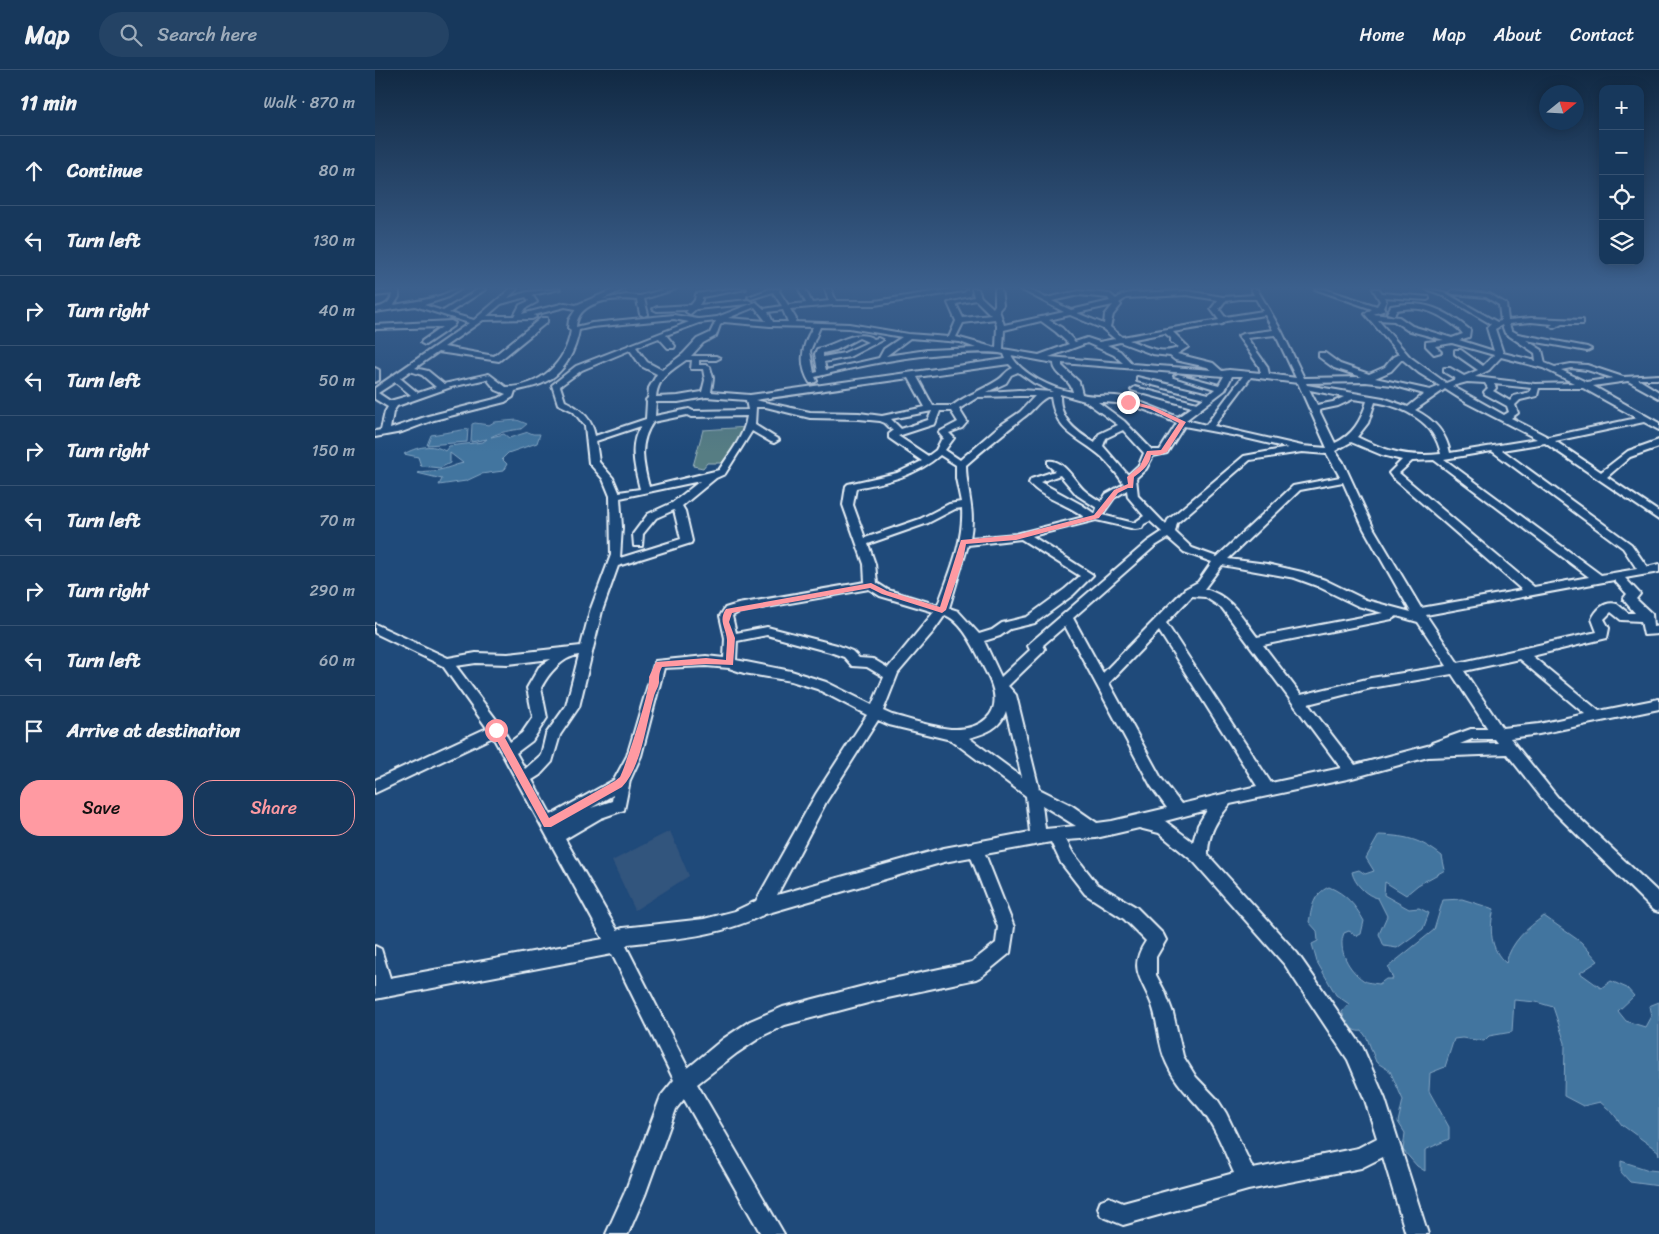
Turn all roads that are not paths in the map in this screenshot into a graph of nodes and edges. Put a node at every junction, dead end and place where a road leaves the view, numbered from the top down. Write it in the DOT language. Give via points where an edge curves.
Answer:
graph roads {
  1 [pos="444,343"];
  2 [pos="515,343"];
  3 [pos="572,343"];
  4 [pos="638,343"];
  5 [pos="669,343"];
  6 [pos="696,343"];
  7 [pos="808,343"];
  8 [pos="842,343"];
  9 [pos="871,343"];
  10 [pos="900,343"];
  11 [pos="973,343"];
  12 [pos="999,343"];
  13 [pos="1078,343"];
  14 [pos="1103,343"];
  15 [pos="1130,343"];
  16 [pos="1179,343"];
  17 [pos="1247,343"];
  18 [pos="1283,343"];
  19 [pos="1393,343"];
  20 [pos="1434,343"];
  21 [pos="1459,343"];
  22 [pos="1497,343"];
  23 [pos="1528,343"];
  24 [pos="1566,343"];
  25 [pos="1099,344"];
  26 [pos="1074,345"];
  27 [pos="631,346"];
  28 [pos="671,346"];
  29 [pos="435,349"];
  30 [pos="1587,349"];
  31 [pos="996,350"];
  32 [pos="1009,352"];
  33 [pos="1155,352"];
  34 [pos="1437,352"];
  35 [pos="1458,352"];
  36 [pos="1172,354"];
  37 [pos="1322,355"];
  38 [pos="1403,355"];
  39 [pos="1499,356"];
  40 [pos="682,358"];
  41 [pos="696,358"];
  42 [pos="1039,358"];
  43 [pos="884,359"];
  44 [pos="820,360"];
  45 [pos="1058,361"];
  46 [pos="1011,362"];
  47 [pos="1541,365"];
  48 [pos="1131,367"];
  49 [pos="408,368"];
  50 [pos="1142,368"];
  51 [pos="1159,368"];
  52 [pos="831,369"];
  53 [pos="1019,369"];
  54 [pos="375,370"];
  55 [pos="1447,370"];
  56 [pos="1483,370"];
  57 [pos="1555,370"];
  58 [pos="555,371"];
  59 [pos="1229,372"];
  60 [pos="822,373"];
  61 [pos="1219,373"];
  62 [pos="664,374"];
  63 [pos="1249,374"];
  64 [pos="810,376"];
  65 [pos="912,376"];
  66 [pos="394,377"];
  67 [pos="1266,377"];
  68 [pos="1659,377"];
  69 [pos="1367,378"];
  70 [pos="1140,379"];
  71 [pos="1626,379"];
  72 [pos="375,380"];
  73 [pos="1465,380"];
  74 [pos="1488,381"];
  75 [pos="1302,383"];
  76 [pos="556,385"];
  77 [pos="1585,385"];
  78 [pos="841,386"];
  79 [pos="1447,386"];
  80 [pos="1535,386"];
  81 [pos="442,387"];
  82 [pos="820,388"];
  83 [pos="1221,388"];
  84 [pos="511,390"];
  85 [pos="1135,390"];
  86 [pos="375,393"];
  87 [pos="1053,393"];
  88 [pos="1430,393"];
  89 [pos="706,394"];
  90 [pos="1659,394"];
  91 [pos="976,395"];
  92 [pos="417,396"];
  93 [pos="1078,396"];
  94 [pos="1352,396"];
  95 [pos="1210,397"];
  96 [pos="1089,399"];
  97 [pos="1372,399"];
  98 [pos="650,400"];
  99 [pos="1128,402"];
  100 [pos="393,404"];
  101 [pos="751,405"];
  102 [pos="1511,405"];
  103 [pos="1197,406"];
  104 [pos="934,408"];
  105 [pos="1315,408"];
  106 [pos="954,409"];
  107 [pos="1409,410"];
  108 [pos="878,418"];
  109 [pos="1504,418"];
  110 [pos="650,420"];
  111 [pos="1647,420"];
  112 [pos="1181,422"];
  113 [pos="750,426"];
  114 [pos="1123,426"];
  115 [pos="1659,427"];
  116 [pos="1209,428"];
  117 [pos="899,432"];
  118 [pos="385,433"];
  119 [pos="375,434"];
  120 [pos="1349,437"];
  121 [pos="591,440"];
  122 [pos="774,440"];
  123 [pos="1547,440"];
  124 [pos="1659,443"];
  125 [pos="1302,449"];
  126 [pos="1331,449"];
  127 [pos="1495,449"];
  128 [pos="940,451"];
  129 [pos="1101,452"];
  130 [pos="1149,453"];
  131 [pos="1441,457"];
  132 [pos="928,460"];
  133 [pos="1408,460"];
  134 [pos="1051,463"];
  135 [pos="961,464"];
  136 [pos="1061,472"];
  137 [pos="713,476"];
  138 [pos="1601,478"];
  139 [pos="1345,479"];
  140 [pos="1130,486"];
  141 [pos="645,490"];
  142 [pos="615,496"];
  143 [pos="676,505"];
  144 [pos="967,505"];
  145 [pos="1103,507"];
  146 [pos="1150,516"];
  147 [pos="1093,517"];
  148 [pos="1659,517"];
  149 [pos="1169,533"];
  150 [pos="1024,536"];
  151 [pos="863,542"];
  152 [pos="963,542"];
  153 [pos="638,544"];
  154 [pos="1219,561"];
  155 [pos="613,564"];
  156 [pos="1659,568"];
  157 [pos="1644,571"];
  158 [pos="1087,575"];
  159 [pos="1617,576"];
  160 [pos="1599,579"];
  161 [pos="871,585"];
  162 [pos="1102,588"];
  163 [pos="1531,591"];
  164 [pos="1189,592"];
  165 [pos="1633,604"];
  166 [pos="942,610"];
  167 [pos="1402,614"];
  168 [pos="1420,616"];
  169 [pos="1067,618"];
  170 [pos="1160,623"];
  171 [pos="375,628"];
  172 [pos="1659,630"];
  173 [pos="731,638"];
  174 [pos="977,638"];
  175 [pos="1254,642"];
  176 [pos="586,650"];
  177 [pos="569,652"];
  178 [pos="1523,654"];
  179 [pos="730,663"];
  180 [pos="447,664"];
  181 [pos="1455,668"];
  182 [pos="892,676"];
  183 [pos="1103,681"];
  184 [pos="999,686"];
  185 [pos="1298,701"];
  186 [pos="1659,704"];
  187 [pos="875,713"];
  188 [pos="1596,716"];
  189 [pos="496,730"];
  190 [pos="1499,734"];
  191 [pos="955,735"];
  192 [pos="1511,748"];
  193 [pos="508,751"];
  194 [pos="1428,751"];
  195 [pos="1352,772"];
  196 [pos="523,778"];
  197 [pos="375,787"];
  198 [pos="1267,791"];
  199 [pos="1033,793"];
  200 [pos="1226,799"];
  201 [pos="1178,811"];
  202 [pos="1140,821"];
  203 [pos="552,831"];
  204 [pos="1096,831"];
  205 [pos="1046,836"];
  206 [pos="976,850"];
  207 [pos="1200,857"];
  208 [pos="1659,904"];
  209 [pos="762,907"];
  210 [pos="616,945"];
  211 [pos="375,954"];
  212 [pos="380,989"];
  213 [pos="685,1082"];
  214 [pos="1388,1143"];
  215 [pos="1248,1180"];
  216 [pos="1109,1208"];
  217 [pos="617,1234"];
  218 [pos="773,1234"];
  219 [pos="1417,1234"];
  1 -- 29 [label="street"];
  2 -- 29 [label="street" via="496,359"];
  3 -- 58 [label="street"];
  4 -- 27 [label="street"];
  5 -- 28 [label="street"];
  6 -- 40 [label="street"];
  6 -- 41 [label="street" via="716,358"];
  7 -- 64 [label="street" via="806,348"];
  8 -- 44 [label="street" via="820,351"];
  9 -- 44 [label="street" via="846,355"];
  10 -- 43 [label="street" via="884,352 881,357"];
  11 -- 31 [label="street"];
  12 -- 31 [label="street" via="1000,347"];
  13 -- 26 [label="street"];
  14 -- 25 [label="street"];
  15 -- 33 [label="street"];
  16 -- 36 [label="street" via="1184,347"];
  17 -- 67 [label="street" via="1263,366"];
  18 -- 75 [label="street"];
  19 -- 38 [label="street"];
  20 -- 34 [label="street" via="1429,344"];
  21 -- 39 [label="street"];
  22 -- 39 [label="street"];
  23 -- 47 [label="street" via="1539,352"];
  24 -- 30 [label="street"];
  25 -- 48 [label="street" via="1117,353"];
  26 -- 42 [label="street"];
  27 -- 62 [label="street" via="645,364"];
  27 -- 76 [label="street" via="579,368"];
  29 -- 49 [label="street"];
  31 -- 32 [label="street"];
  31 -- 43 [label="street" via="938,351"];
  32 -- 42 [label="street"];
  32 -- 46 [label="street" via="1007,356"];
  33 -- 36 [label="street"];
  33 -- 50 [label="street" via="1145,359"];
  35 -- 56 [label="street"];
  36 -- 61 [label="street" via="1210,365"];
  37 -- 69 [label="street" via="1337,366"];
  38 -- 69 [label="street" via="1388,369"];
  38 -- 79 [label="street"];
  39 -- 47 [label="street"];
  39 -- 56 [label="street"];
  40 -- 41 [label="street"];
  40 -- 62 [label="street"];
  41 -- 89 [label="street" via="694,368 706,367 708,372"];
  42 -- 45 [label="street"];
  43 -- 52 [label="street"];
  44 -- 60 [label="street"];
  45 -- 48 [label="street"];
  45 -- 93 [label="street" via="1058,366 1076,384"];
  46 -- 53 [label="street"];
  46 -- 65 [label="street"];
  47 -- 57 [label="street"];
  48 -- 50 [label="street"];
  49 -- 66 [label="street"];
  49 -- 81 [label="street" via="425,373"];
  50 -- 51 [label="street"];
  50 -- 70 [label="street"];
  51 -- 61 [label="street"];
  51 -- 83 [label="street" via="1162,372"];
  52 -- 60 [label="street"];
  52 -- 78 [label="street"];
  53 -- 87 [label="street"];
  53 -- 91 [label="street"];
  54 -- 72 [label="street"];
  55 -- 73 [label="street"];
  56 -- 73 [label="street"];
  57 -- 71 [label="street" via="1570,366"];
  57 -- 77 [label="street"];
  58 -- 76 [label="street" via="553,381"];
  58 -- 84 [label="street" via="542,380"];
  59 -- 61 [label="street"];
  59 -- 63 [label="street"];
  59 -- 83 [label="street" via="1228,380"];
  60 -- 64 [label="street"];
  62 -- 98 [label="street" via="657,380"];
  63 -- 67 [label="street"];
  63 -- 116 [label="street"];
  64 -- 82 [label="street"];
  65 -- 78 [label="street"];
  65 -- 104 [label="street"];
  66 -- 86 [label="street"];
  66 -- 92 [label="street"];
  67 -- 75 [label="street"];
  68 -- 71 [label="street"];
  69 -- 75 [label="street"];
  69 -- 88 [label="street"];
  70 -- 85 [label="street"];
  70 -- 95 [label="street"];
  71 -- 77 [label="street"];
  71 -- 90 [label="street"];
  73 -- 74 [label="street"];
  73 -- 79 [label="street"];
  74 -- 80 [label="street"];
  74 -- 102 [label="street" via="1492,388 1488,392"];
  75 -- 94 [label="street"];
  75 -- 105 [label="street"];
  76 -- 121 [label="street" via="561,402 576,409 589,426"];
  77 -- 80 [label="street"];
  77 -- 111 [label="street"];
  78 -- 82 [label="street"];
  79 -- 88 [label="street"];
  79 -- 109 [label="street"];
  80 -- 102 [label="street" via="1534,394 1517,398"];
  81 -- 84 [label="street" via="489,376 501,390"];
  81 -- 92 [label="street"];
  82 -- 101 [label="street"];
  83 -- 95 [label="street"];
  84 -- 118 [label="street" via="502,400"];
  85 -- 99 [label="street"];
  85 -- 103 [label="street"];
  86 -- 100 [label="street" via="388,404"];
  87 -- 91 [label="street"];
  87 -- 93 [label="street"];
  87 -- 129 [label="street" via="1067,430"];
  87 -- 135 [label="street" via="1036,399 1023,414"];
  88 -- 107 [label="street"];
  89 -- 98 [label="street"];
  89 -- 101 [label="street"];
  91 -- 106 [label="street"];
  92 -- 100 [label="street"];
  93 -- 96 [label="street"];
  94 -- 97 [label="street"];
  94 -- 105 [label="street"];
  95 -- 103 [label="street"];
  96 -- 99 [label="street"];
  96 -- 114 [label="street"];
  97 -- 107 [label="street"];
  97 -- 120 [label="street" via="1365,423"];
  98 -- 110 [label="street"];
  99 -- 112 [label="street" via="1152,408"];
  100 -- 118 [label="street"];
  101 -- 108 [label="street" via="766,404 810,415"];
  101 -- 110 [label="street"];
  101 -- 113 [label="street"];
  102 -- 109 [label="street" via="1514,413"];
  103 -- 112 [label="street"];
  104 -- 106 [label="street"];
  104 -- 108 [label="street"];
  104 -- 117 [label="street" via="932,422"];
  105 -- 126 [label="street"];
  106 -- 128 [label="street" via="963,422 945,430 949,438"];
  107 -- 131 [label="street" via="1427,420 1441,437 1444,443"];
  108 -- 117 [label="street" via="888,421"];
  109 -- 123 [label="street"];
  110 -- 121 [label="street"];
  110 -- 141 [label="street" via="642,431 637,458"];
  111 -- 115 [label="street"];
  111 -- 123 [label="street"];
  112 -- 116 [label="street"];
  112 -- 130 [label="street" via="1164,451"];
  113 -- 122 [label="street"];
  113 -- 137 [label="street" via="722,472"];
  114 -- 129 [label="street" via="1102,436 1098,446"];
  114 -- 130 [label="street" via="1133,432"];
  116 -- 125 [label="street"];
  117 -- 132 [label="street" via="892,436"];
  118 -- 119 [label="street"];
  120 -- 126 [label="street"];
  120 -- 133 [label="street" via="1385,454"];
  121 -- 142 [label="street" via="594,463 608,478"];
  123 -- 127 [label="street"];
  123 -- 138 [label="street"];
  124 -- 138 [label="street" via="1633,452"];
  125 -- 126 [label="street"];
  125 -- 149 [label="street" via="1247,458 1172,522"];
  126 -- 139 [label="street"];
  127 -- 131 [label="street"];
  127 -- 157 [label="street" via="1627,546"];
  128 -- 132 [label="street"];
  128 -- 135 [label="street"];
  129 -- 140 [label="street"];
  130 -- 140 [label="street" via="1142,467 1131,477"];
  131 -- 133 [label="street"];
  131 -- 160 [label="street"];
  132 -- 151 [label="street" via="914,471 897,477 851,486 847,503"];
  133 -- 163 [label="street" via="1394,472 1395,475"];
  134 -- 136 [label="street"];
  135 -- 144 [label="street"];
  136 -- 145 [label="street" via="1081,493"];
  136 -- 147 [label="street" via="1034,481 1047,492"];
  137 -- 141 [label="street"];
  137 -- 143 [label="street"];
  138 -- 148 [label="street"];
  139 -- 154 [label="street" via="1297,488"];
  139 -- 168 [label="street" via="1369,529"];
  140 -- 145 [label="street" via="1116,492"];
  140 -- 146 [label="street" via="1133,497"];
  141 -- 142 [label="street"];
  142 -- 155 [label="street" via="617,527"];
  143 -- 153 [label="street" via="652,516 638,534"];
  143 -- 155 [label="street" via="687,540"];
  144 -- 151 [label="street" via="953,506 924,521"];
  144 -- 152 [label="street" via="968,522"];
  145 -- 147 [label="street"];
  146 -- 147 [label="street" via="1138,526"];
  146 -- 149 [label="street"];
  147 -- 150 [label="street"];
  149 -- 154 [label="street" via="1188,550"];
  149 -- 162 [label="street" via="1151,544"];
  150 -- 152 [label="street"];
  150 -- 158 [label="street"];
  151 -- 161 [label="street" via="872,572"];
  152 -- 166 [label="street"];
  154 -- 164 [label="street" via="1202,585"];
  154 -- 167 [label="street" via="1298,575 1362,603"];
  155 -- 176 [label="street"];
  156 -- 157 [label="street"];
  157 -- 159 [label="street"];
  158 -- 162 [label="street"];
  158 -- 174 [label="street" via="1031,620"];
  159 -- 160 [label="street"];
  159 -- 165 [label="street" via="1635,594 1629,599"];
  160 -- 163 [label="street"];
  161 -- 166 [label="street" via="885,593"];
  161 -- 173 [label="street" via="729,611 725,622"];
  162 -- 169 [label="street"];
  163 -- 168 [label="street"];
  164 -- 170 [label="street"];
  164 -- 175 [label="street" via="1213,594 1226,605"];
  165 -- 172 [label="street" via="1646,614 1648,632"];
  165 -- 178 [label="street" via="1642,613 1640,617 1625,617 1613,607 1601,612 1598,619 1603,636"];
  166 -- 174 [label="street" via="954,614"];
  166 -- 182 [label="street"];
  167 -- 168 [label="street"];
  167 -- 175 [label="street"];
  168 -- 181 [label="street"];
  169 -- 183 [label="street"];
  169 -- 184 [label="street" via="1034,646 1039,649"];
  170 -- 183 [label="street"];
  170 -- 198 [label="street"];
  171 -- 180 [label="street"];
  173 -- 179 [label="street"];
  173 -- 182 [label="street" via="767,631 802,639 848,654 856,663 869,662"];
  174 -- 184 [label="street"];
  175 -- 185 [label="street"];
  176 -- 177 [label="street"];
  176 -- 196 [label="street" via="572,707 553,734 547,758"];
  177 -- 180 [label="street" via="508,659 476,658"];
  177 -- 193 [label="street" via="545,670 534,688 539,718 527,737"];
  178 -- 181 [label="street"];
  178 -- 188 [label="street"];
  179 -- 187 [label="street" via="821,685"];
  179 -- 203 [label="street" via="659,664 644,722 623,780 619,804"];
  180 -- 189 [label="street"];
  181 -- 185 [label="street" via="1371,683"];
  181 -- 190 [label="street"];
  182 -- 187 [label="street"];
  183 -- 201 [label="street" via="1156,782"];
  184 -- 191 [label="street" via="999,715 980,730"];
  184 -- 199 [label="street" via="1009,695"];
  185 -- 195 [label="street"];
  186 -- 188 [label="street"];
  187 -- 191 [label="street" via="905,724"];
  187 -- 209 [label="street" via="821,798"];
  188 -- 190 [label="street"];
  189 -- 193 [label="street"];
  189 -- 197 [label="street"];
  190 -- 192 [label="street"];
  190 -- 194 [label="street" via="1471,734"];
  191 -- 199 [label="street"];
  192 -- 194 [label="street"];
  192 -- 208 [label="street" via="1554,803"];
  193 -- 196 [label="street"];
  194 -- 195 [label="street"];
  195 -- 198 [label="street"];
  196 -- 203 [label="street"];
  198 -- 200 [label="street"];
  199 -- 204 [label="street" via="1067,810"];
  199 -- 205 [label="street"];
  200 -- 201 [label="street"];
  200 -- 207 [label="street" via="1202,832"];
  201 -- 202 [label="street"];
  202 -- 204 [label="street"];
  202 -- 207 [label="street" via="1163,827"];
  203 -- 210 [label="street"];
  204 -- 205 [label="street"];
  205 -- 206 [label="street"];
  205 -- 215 [label="street" via="1091,889 1129,913 1157,940 1147,955 1147,977 1165,1013 1174,1059 1189,1084 1219,1120"];
  206 -- 209 [label="street" via="944,855"];
  206 -- 213 [label="street" via="1006,927 1004,947 976,970 783,1016 730,1046"];
  207 -- 214 [label="street" via="1291,959 1335,1021 1366,1076"];
  209 -- 210 [label="street" via="737,920 704,927 623,936"];
  210 -- 212 [label="street"];
  210 -- 213 [label="street"];
  211 -- 212 [label="street"];
  213 -- 217 [label="street" via="668,1103"];
  213 -- 218 [label="street"];
  214 -- 215 [label="street" via="1361,1158"];
  214 -- 219 [label="street"];
  215 -- 216 [label="street" via="1123,1214"];
}
